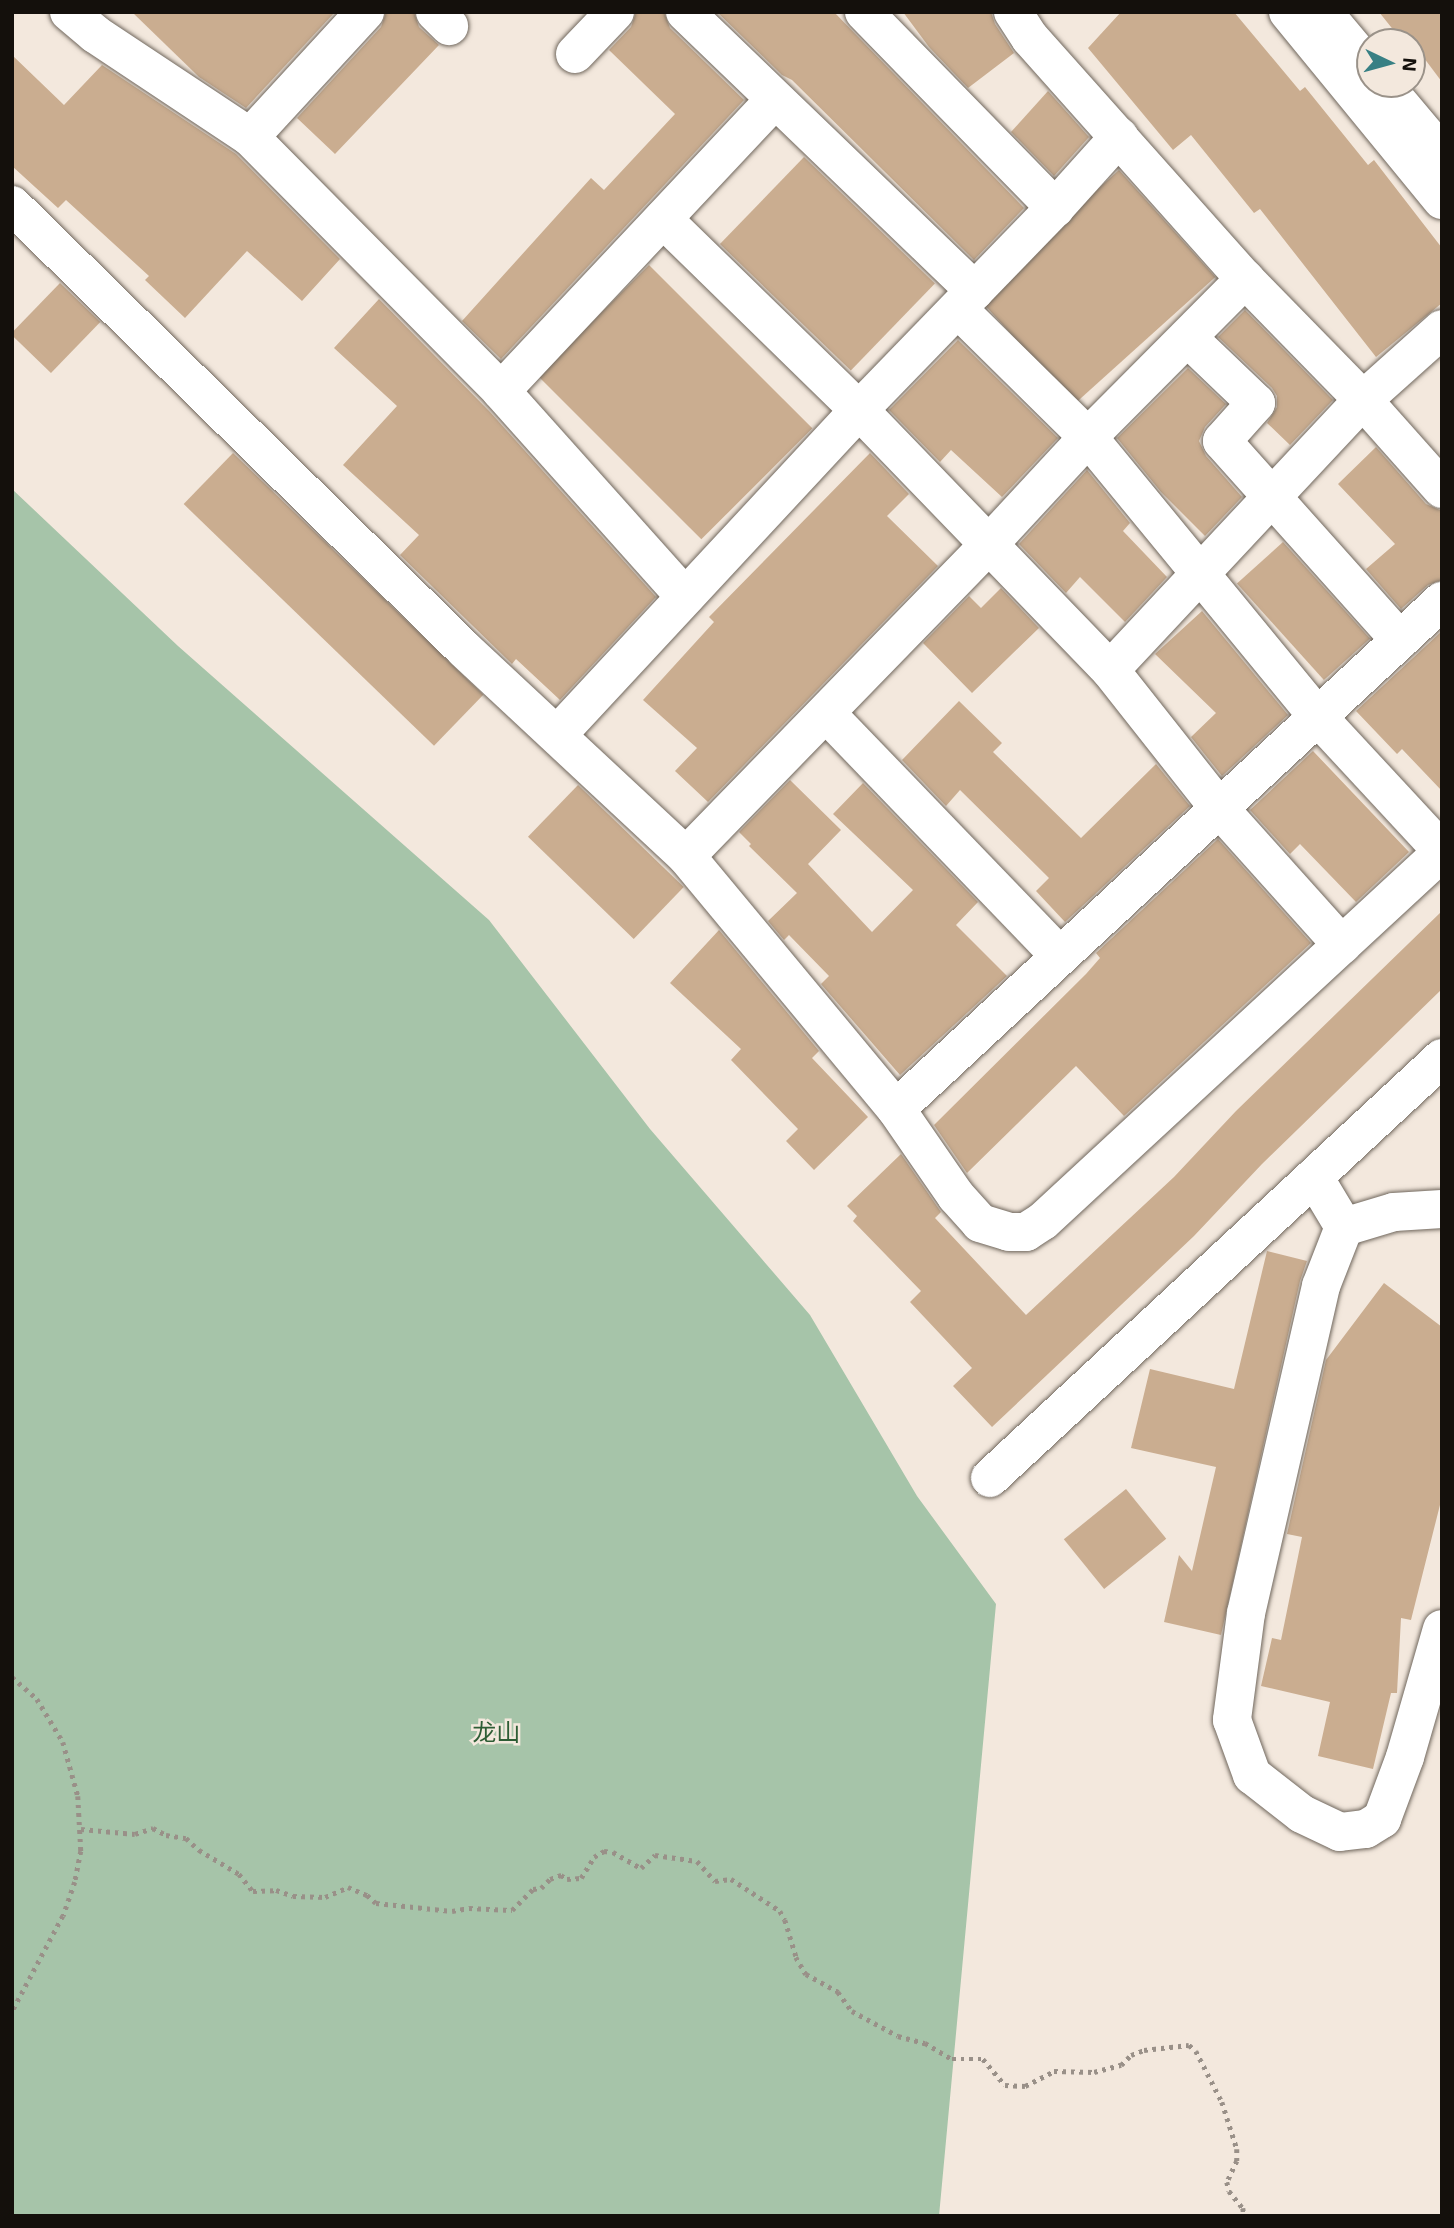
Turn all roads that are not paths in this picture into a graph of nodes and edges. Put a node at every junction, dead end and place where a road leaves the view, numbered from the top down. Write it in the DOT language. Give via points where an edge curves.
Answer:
graph roads {
  1 [pos="365,12"];
  2 [pos="615,12"];
  3 [pos="685,12"];
  4 [pos="864,12"];
  5 [pos="1013,12"];
  6 [pos="1288,12"];
  7 [pos="1323,12"];
  8 [pos="93,19"];
  9 [pos="1356,51"];
  10 [pos="575,54"];
  11 [pos="1395,98"];
  12 [pos="775,99"];
  13 [pos="250,137"];
  14 [pos="1119,137"];
  15 [pos="1442,153"];
  16 [pos="1442,200"];
  17 [pos="12,205"];
  18 [pos="1055,208"];
  19 [pos="663,219"];
  20 [pos="1245,279"];
  21 [pos="967,300"];
  22 [pos="1442,329"];
  23 [pos="1188,338"];
  24 [pos="500,391"];
  25 [pos="1363,400"];
  26 [pos="859,410"];
  27 [pos="1088,437"];
  28 [pos="1442,489"];
  29 [pos="1272,497"];
  30 [pos="990,543"];
  31 [pos="1199,574"];
  32 [pos="685,597"];
  33 [pos="1442,601"];
  34 [pos="1400,640"];
  35 [pos="1110,670"];
  36 [pos="826,713"];
  37 [pos="1317,716"];
  38 [pos="558,734"];
  39 [pos="1219,808"];
  40 [pos="1442,852"];
  41 [pos="686,856"];
  42 [pos="1342,945"];
  43 [pos="1059,955"];
  44 [pos="1442,1059"];
  45 [pos="896,1109"];
  46 [pos="1314,1177"];
  47 [pos="1442,1209"];
  48 [pos="1344,1227"];
  49 [pos="990,1478"];
  50 [pos="1442,1629"];
  1 -- 13 [label="street"];
  2 -- 10 [label="street"];
  3 -- 12 [label="street"];
  4 -- 18 [label="street"];
  5 -- 14 [label="street" via="1030,38"];
  6 -- 16 [label="street"];
  7 -- 9 [label="street"];
  8 -- 13 [label="street"];
  11 -- 15 [label="street"];
  12 -- 19 [label="street"];
  12 -- 21 [label="street"];
  13 -- 24 [label="street"];
  14 -- 18 [label="street"];
  14 -- 20 [label="street"];
  17 -- 38 [label="street" via="465,650"];
  18 -- 21 [label="street"];
  19 -- 24 [label="street"];
  19 -- 26 [label="street"];
  20 -- 23 [label="street"];
  20 -- 25 [label="street"];
  21 -- 26 [label="street"];
  21 -- 27 [label="street"];
  22 -- 25 [label="street"];
  23 -- 27 [label="street"];
  23 -- 29 [label="street" via="1256,403 1222,441"];
  24 -- 32 [label="street"];
  25 -- 28 [label="street"];
  25 -- 29 [label="street"];
  26 -- 30 [label="street"];
  26 -- 32 [label="street"];
  27 -- 30 [label="street"];
  27 -- 31 [label="street"];
  29 -- 31 [label="street"];
  29 -- 34 [label="street"];
  30 -- 35 [label="street"];
  30 -- 36 [label="street"];
  31 -- 35 [label="street"];
  31 -- 37 [label="street"];
  32 -- 38 [label="street"];
  33 -- 34 [label="street"];
  34 -- 37 [label="street"];
  35 -- 39 [label="street"];
  36 -- 41 [label="street"];
  36 -- 43 [label="street"];
  37 -- 39 [label="street"];
  37 -- 40 [label="street"];
  38 -- 41 [label="street"];
  39 -- 42 [label="street"];
  39 -- 43 [label="street"];
  40 -- 42 [label="street"];
  41 -- 45 [label="street"];
  42 -- 45 [label="street" via="1026,1232 980,1223"];
  43 -- 45 [label="street"];
  44 -- 46 [label="street"];
  46 -- 48 [label="street"];
  46 -- 49 [label="street"];
  47 -- 48 [label="street" via="1394,1212"];
  48 -- 50 [label="street" via="1318,1299 1246,1613 1233,1720 1252,1775 1302,1814 1340,1832 1366,1829 1382,1819"];
}
